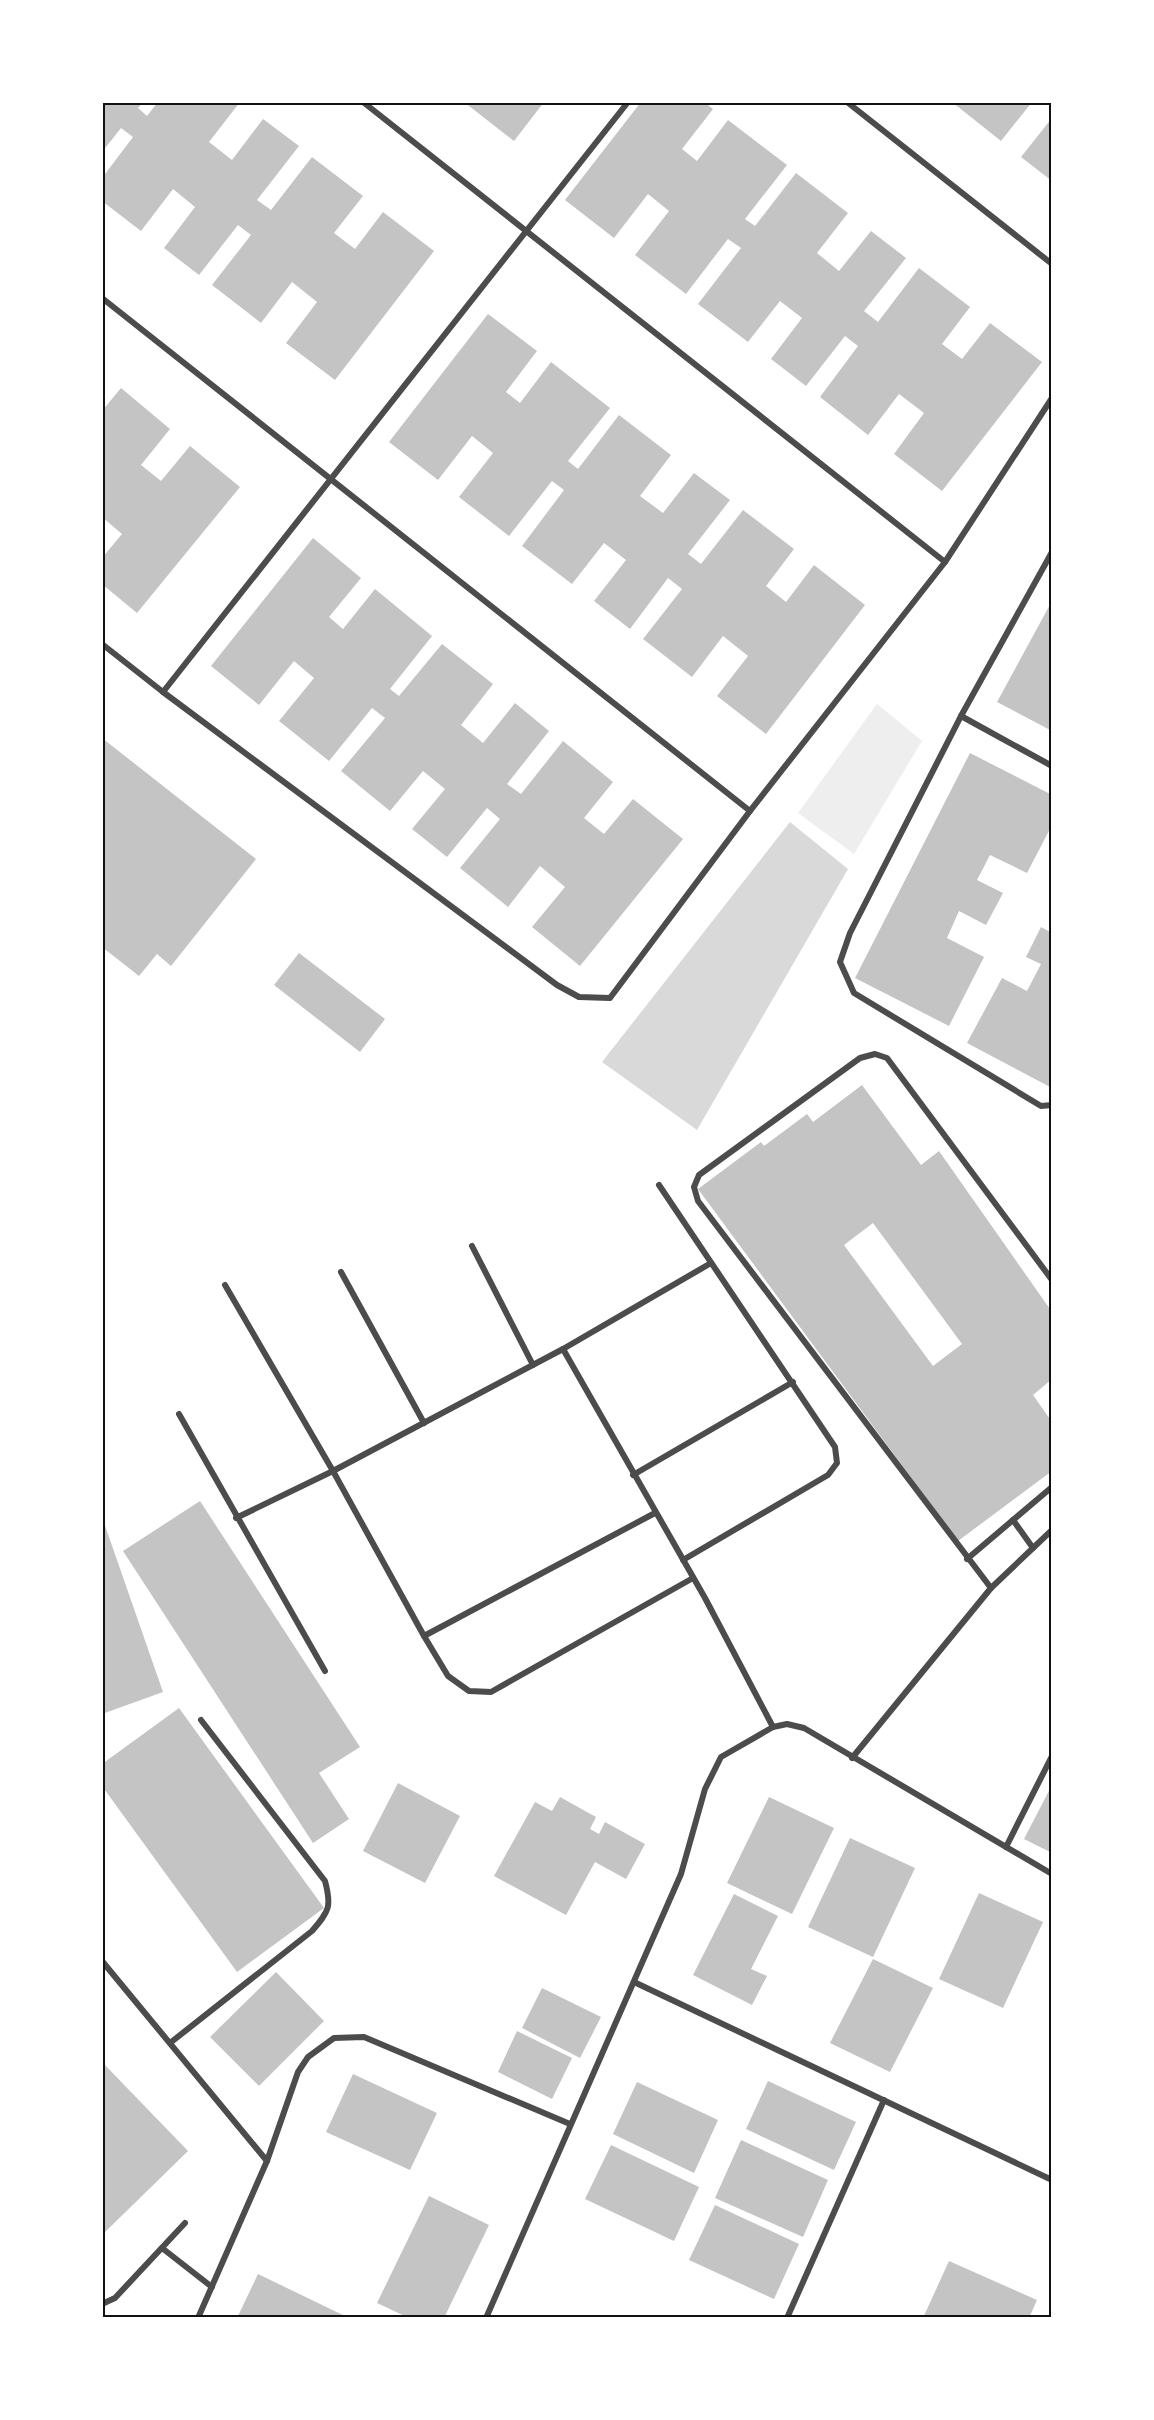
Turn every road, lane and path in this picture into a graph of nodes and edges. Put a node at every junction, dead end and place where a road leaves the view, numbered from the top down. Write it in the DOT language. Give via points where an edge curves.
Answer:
graph roads {
  1 [pos="363,102"];
  2 [pos="628,102"];
  3 [pos="847,102"];
  4 [pos="526,231"];
  5 [pos="1052,264"];
  6 [pos="102,298"];
  7 [pos="1052,398"];
  8 [pos="331,479"];
  9 [pos="1052,552"];
  10 [pos="945,562"];
  11 [pos="102,644"];
  12 [pos="163,692"];
  13 [pos="961,716"];
  14 [pos="1052,766"];
  15 [pos="750,811"];
  16 [pos="1052,1105"];
  17 [pos="659,1185"];
  18 [pos="472,1246"];
  19 [pos="711,1263"];
  20 [pos="341,1272"];
  21 [pos="1052,1280"];
  22 [pos="225,1285"];
  23 [pos="563,1349"];
  24 [pos="533,1365"];
  25 [pos="793,1382"];
  26 [pos="179,1414"];
  27 [pos="424,1423"];
  28 [pos="333,1471"];
  29 [pos="633,1475"];
  30 [pos="1052,1487"];
  31 [pos="655,1513"];
  32 [pos="236,1518"];
  33 [pos="1013,1520"];
  34 [pos="1052,1530"];
  35 [pos="1033,1548"];
  36 [pos="967,1558"];
  37 [pos="683,1560"];
  38 [pos="693,1578"];
  39 [pos="991,1588"];
  40 [pos="424,1636"];
  41 [pos="324,1671"];
  42 [pos="201,1720"];
  43 [pos="773,1727"];
  44 [pos="1052,1756"];
  45 [pos="852,1758"];
  46 [pos="1006,1847"];
  47 [pos="1052,1874"];
  48 [pos="102,1961"];
  49 [pos="634,1982"];
  50 [pos="170,2043"];
  51 [pos="884,2100"];
  52 [pos="570,2124"];
  53 [pos="267,2161"];
  54 [pos="1052,2180"];
  55 [pos="185,2223"];
  56 [pos="162,2248"];
  57 [pos="212,2288"];
  58 [pos="102,2304"];
  59 [pos="198,2318"];
  60 [pos="486,2318"];
  61 [pos="787,2318"];
  1 -- 4 [label="street"];
  2 -- 4 [label="street"];
  3 -- 5 [label="street"];
  4 -- 8 [label="street"];
  4 -- 10 [label="street"];
  6 -- 8 [label="street"];
  7 -- 10 [label="street"];
  8 -- 12 [label="street"];
  8 -- 15 [label="street"];
  9 -- 13 [label="street"];
  10 -- 15 [label="street"];
  11 -- 12 [label="street"];
  12 -- 15 [label="street" via="557,985 579,997 610,998"];
  13 -- 14 [label="street"];
  13 -- 16 [label="street" via="850,933 840,962 854,993 1041,1106"];
  17 -- 19 [label="street"];
  18 -- 24 [label="street"];
  19 -- 23 [label="street"];
  19 -- 25 [label="street"];
  20 -- 27 [label="street"];
  21 -- 36 [label="street" via="886,1058 875,1054 860,1058 752,1136 699,1176 694,1187 698,1201"];
  22 -- 28 [label="street"];
  23 -- 24 [label="street"];
  23 -- 29 [label="street"];
  24 -- 27 [label="street"];
  25 -- 29 [label="street"];
  25 -- 37 [label="street" via="835,1447 837,1463 828,1475"];
  26 -- 32 [label="street"];
  27 -- 28 [label="street"];
  28 -- 32 [label="street"];
  28 -- 40 [label="street"];
  29 -- 31 [label="street"];
  30 -- 33 [label="street"];
  31 -- 37 [label="street"];
  31 -- 40 [label="street"];
  32 -- 41 [label="street"];
  33 -- 35 [label="street"];
  33 -- 36 [label="street"];
  34 -- 35 [label="street"];
  35 -- 39 [label="street"];
  36 -- 39 [label="street"];
  37 -- 38 [label="street"];
  38 -- 40 [label="street" via="491,1692 469,1691 448,1676"];
  38 -- 43 [label="street"];
  39 -- 45 [label="street"];
  42 -- 50 [label="street" via="325,1881 328,1912 312,1931"];
  43 -- 45 [label="street" via="786,1724 804,1728"];
  43 -- 49 [label="street" via="721,1757 705,1789 681,1874"];
  44 -- 46 [label="street"];
  45 -- 46 [label="street"];
  46 -- 47 [label="street"];
  48 -- 50 [label="street"];
  49 -- 51 [label="street"];
  49 -- 52 [label="street"];
  50 -- 53 [label="street"];
  51 -- 54 [label="street"];
  51 -- 61 [label="street"];
  52 -- 53 [label="street" via="364,2037 334,2038 308,2057 298,2072"];
  52 -- 60 [label="street"];
  53 -- 57 [label="street"];
  55 -- 56 [label="street"];
  56 -- 57 [label="street"];
  56 -- 58 [label="street" via="115,2298"];
  57 -- 59 [label="street"];
}
